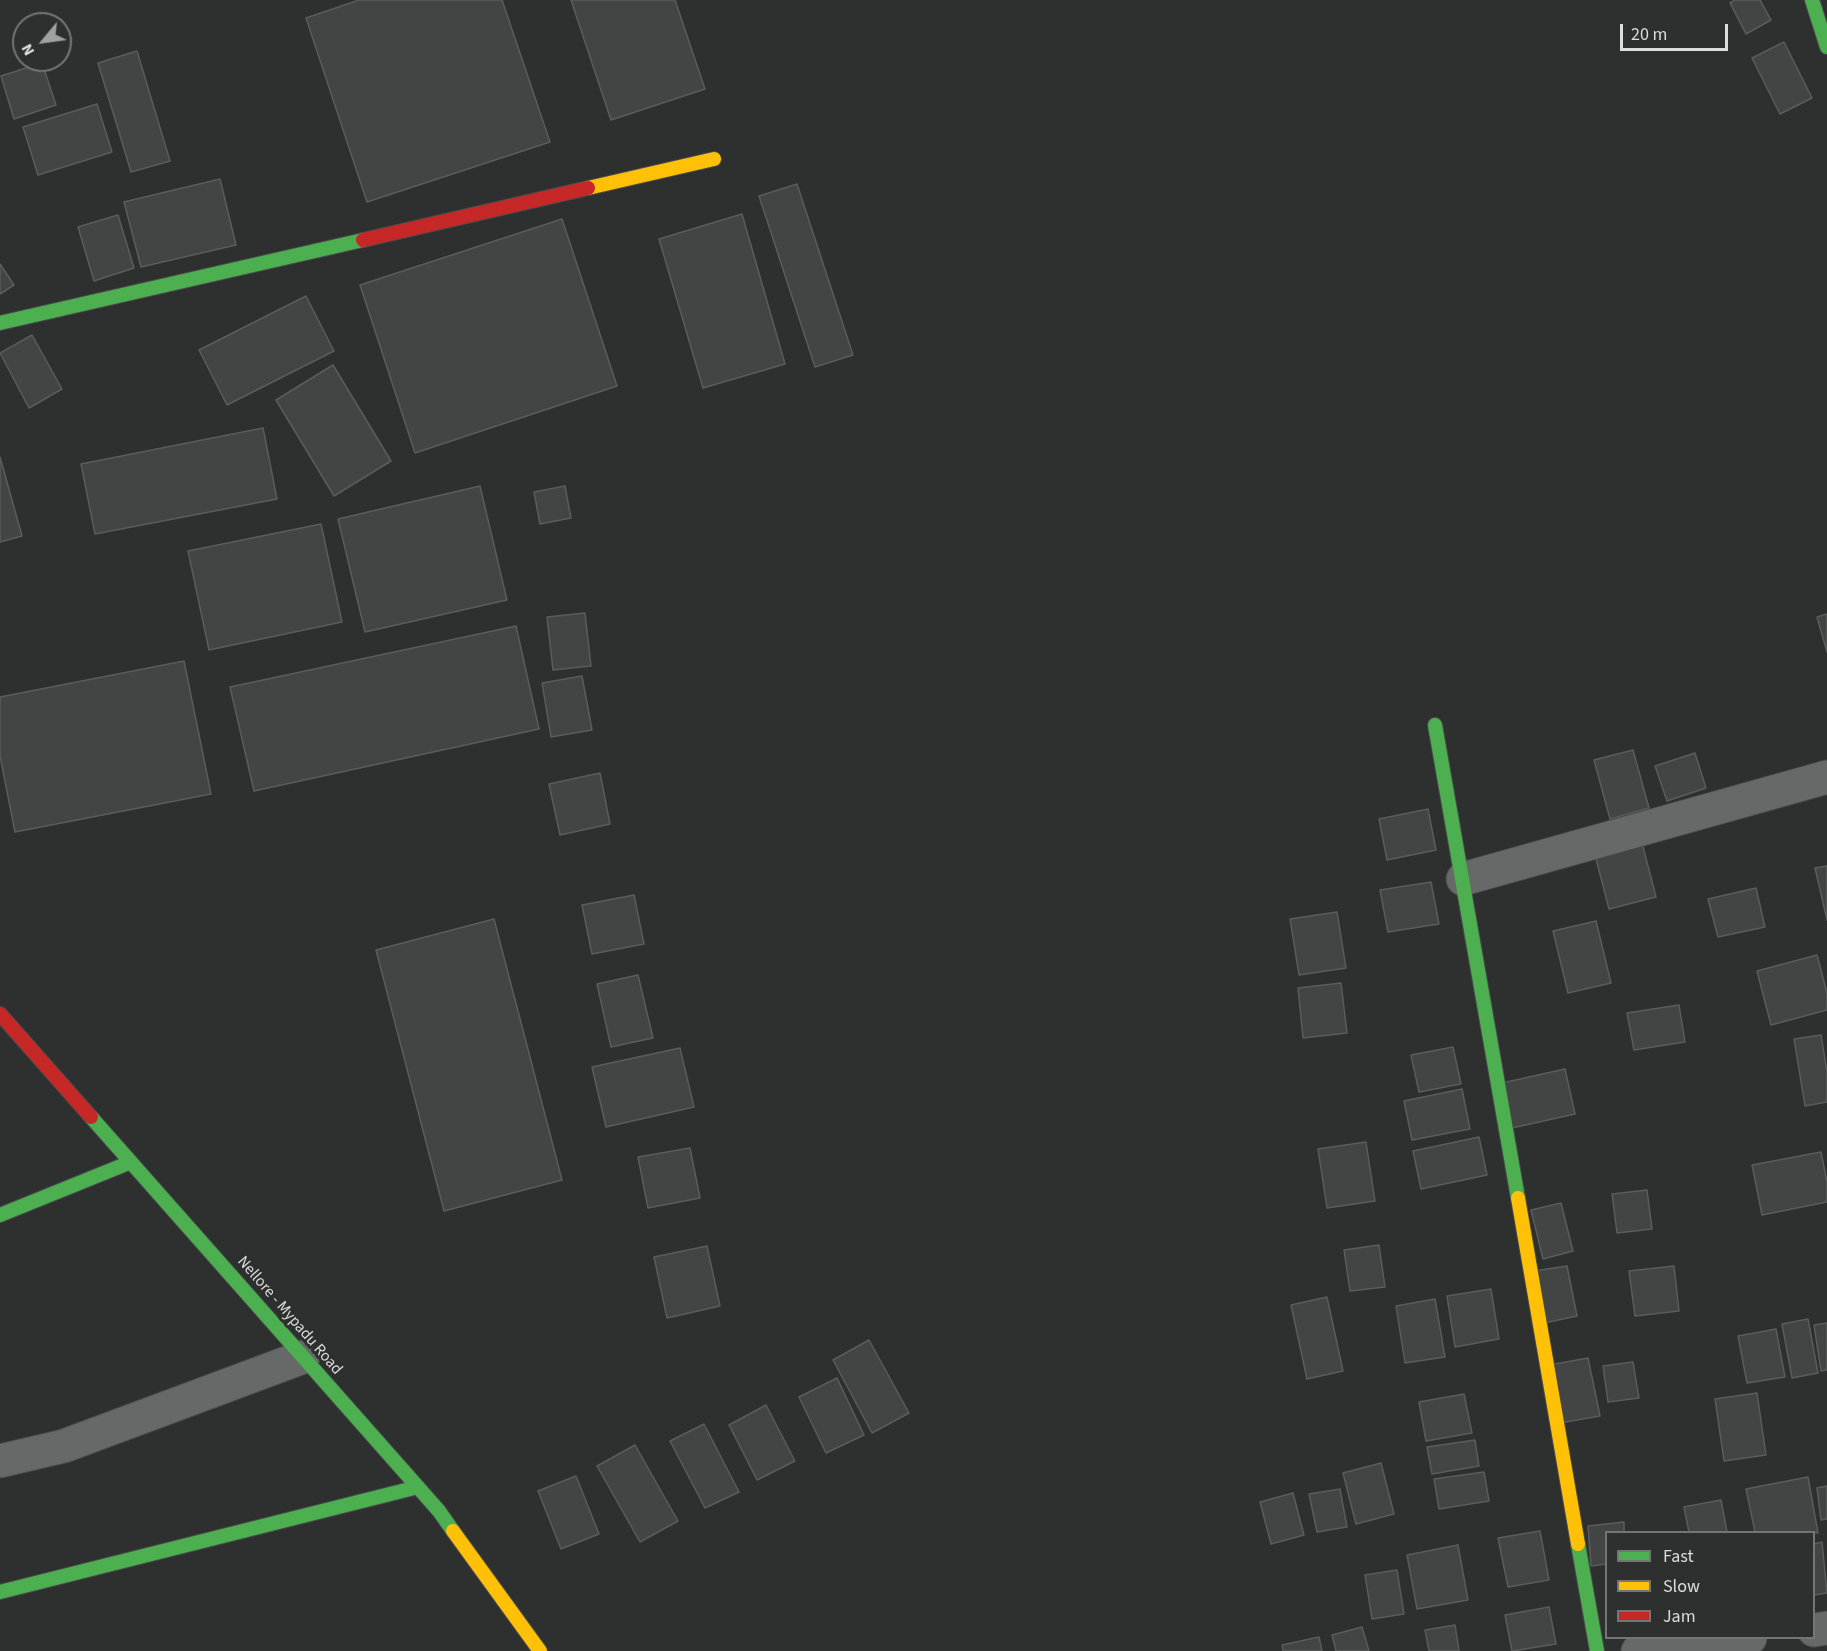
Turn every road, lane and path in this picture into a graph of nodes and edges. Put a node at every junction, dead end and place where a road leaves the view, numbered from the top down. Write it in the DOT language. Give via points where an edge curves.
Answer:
graph roads {
  1 [pos="1812,0"];
  2 [pos="1827,47"];
  3 [pos="714,159"];
  4 [pos="0,323"];
  5 [pos="1435,725"];
  6 [pos="1827,777"];
  7 [pos="1464,879"];
  8 [pos="0,1014"];
  9 [pos="131,1162"];
  10 [pos="0,1215"];
  11 [pos="303,1357"];
  12 [pos="0,1461"];
  13 [pos="418,1487"];
  14 [pos="0,1592"];
  15 [pos="1741,1639"];
  16 [pos="540,1651"];
  17 [pos="1597,1651"];
  18 [pos="1638,1651"];
  1 -- 2 [label="street"];
  3 -- 4 [label="street"];
  5 -- 7 [label="street"];
  6 -- 7 [label="street"];
  7 -- 17 [label="street"];
  8 -- 9 [label="street, Nellore - Mypadu Road"];
  9 -- 10 [label="street"];
  9 -- 11 [label="street, Nellore - Mypadu Road"];
  11 -- 12 [label="street" via="64,1446"];
  11 -- 13 [label="street, Nellore - Mypadu Road"];
  13 -- 14 [label="street"];
  13 -- 16 [label="street, Nellore - Mypadu Road"];
  15 -- 18 [label="street"];
}
